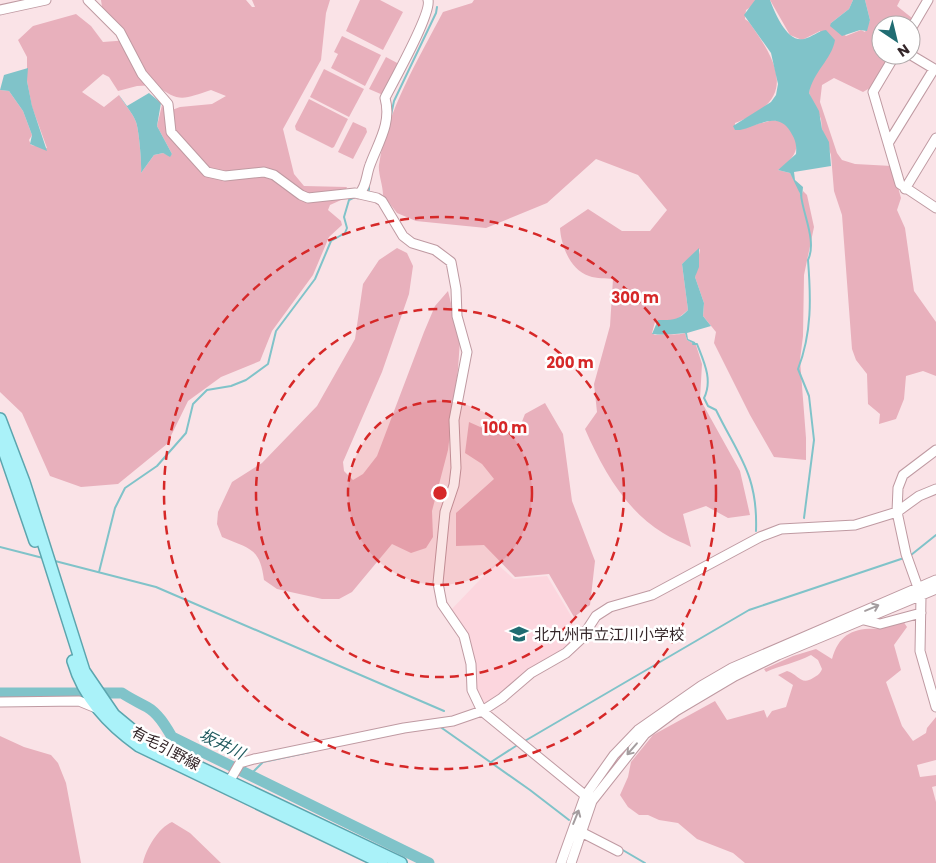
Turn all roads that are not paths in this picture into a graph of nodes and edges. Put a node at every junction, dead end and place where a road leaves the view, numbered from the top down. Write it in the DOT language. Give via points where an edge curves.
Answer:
graph roads {
  1 [pos="46,0"];
  2 [pos="88,0"];
  3 [pos="428,0"];
  4 [pos="928,0"];
  5 [pos="0,10"];
  6 [pos="919,15"];
  7 [pos="921,61"];
  8 [pos="889,65"];
  9 [pos="935,69"];
  10 [pos="936,138"];
  11 [pos="889,142"];
  12 [pos="905,189"];
  13 [pos="359,194"];
  14 [pos="935,205"];
  15 [pos="0,419"];
  16 [pos="0,439"];
  17 [pos="936,450"];
  18 [pos="936,489"];
  19 [pos="897,512"];
  20 [pos="936,580"];
  21 [pos="936,589"];
  22 [pos="919,592"];
  23 [pos="920,614"];
  24 [pos="864,620"];
  25 [pos="85,682"];
  26 [pos="0,702"];
  27 [pos="98,705"];
  28 [pos="936,706"];
  29 [pos="482,711"];
  30 [pos="230,781"];
  31 [pos="588,799"];
  32 [pos="581,832"];
  33 [pos="618,851"];
  34 [pos="382,863"];
  35 [pos="401,863"];
  36 [pos="560,863"];
  37 [pos="571,863"];
  1 -- 5 [label="street"];
  2 -- 13 [label="street" via="120,32 147,82 168,104 171,132 207,172 225,176 264,172 274,175 308,198"];
  3 -- 13 [label="street" via="423,21 385,98 389,110 385,130 369,166 364,189"];
  4 -- 6 [label="street"];
  7 -- 9 [label="street"];
  8 -- 11 [label="street" via="873,92"];
  9 -- 11 [label="street"];
  10 -- 12 [label="street"];
  11 -- 12 [label="street" via="900,184"];
  12 -- 14 [label="street"];
  13 -- 29 [label="street" via="382,201 403,236 412,243 436,250 451,262 457,316 467,352 454,420 456,468 445,512 438,583 442,604 464,636 471,664 472,690"];
  15 -- 25 [label="main road, 有毛引野線" via="19,466"];
  16 -- 25 [label="main road, 有毛引野線"];
  17 -- 19 [label="street" via="903,475 898,488"];
  18 -- 19 [label="street" via="919,496"];
  19 -- 22 [label="street" via="903,544"];
  19 -- 29 [label="street" via="855,525 781,529 652,595 610,607 596,616 582,639 566,653 531,673"];
  20 -- 22 [label="street"];
  21 -- 22 [label="street"];
  22 -- 23 [label="street"];
  22 -- 24 [label="street"];
  31 -- 22 [label="street, one-way" via="614,755 638,730 701,686 771,649"];
  23 -- 24 [label="street" via="880,624"];
  23 -- 28 [label="street" via="920,651"];
  24 -- 31 [label="street, one-way" via="735,676 676,711 645,734"];
  25 -- 27 [label="main road, 有毛引野線"];
  26 -- 27 [label="street" via="78,701"];
  27 -- 30 [label="main road, 有毛引野線" via="143,739"];
  29 -- 30 [label="street" via="453,721 404,728 240,764"];
  29 -- 31 [label="street"];
  30 -- 34 [label="main road, 有毛引野線"];
  30 -- 35 [label="main road, 有毛引野線"];
  31 -- 32 [label="street"];
  36 -- 31 [label="street, one-way"];
  32 -- 33 [label="street"];
  32 -- 37 [label="street"];
}
